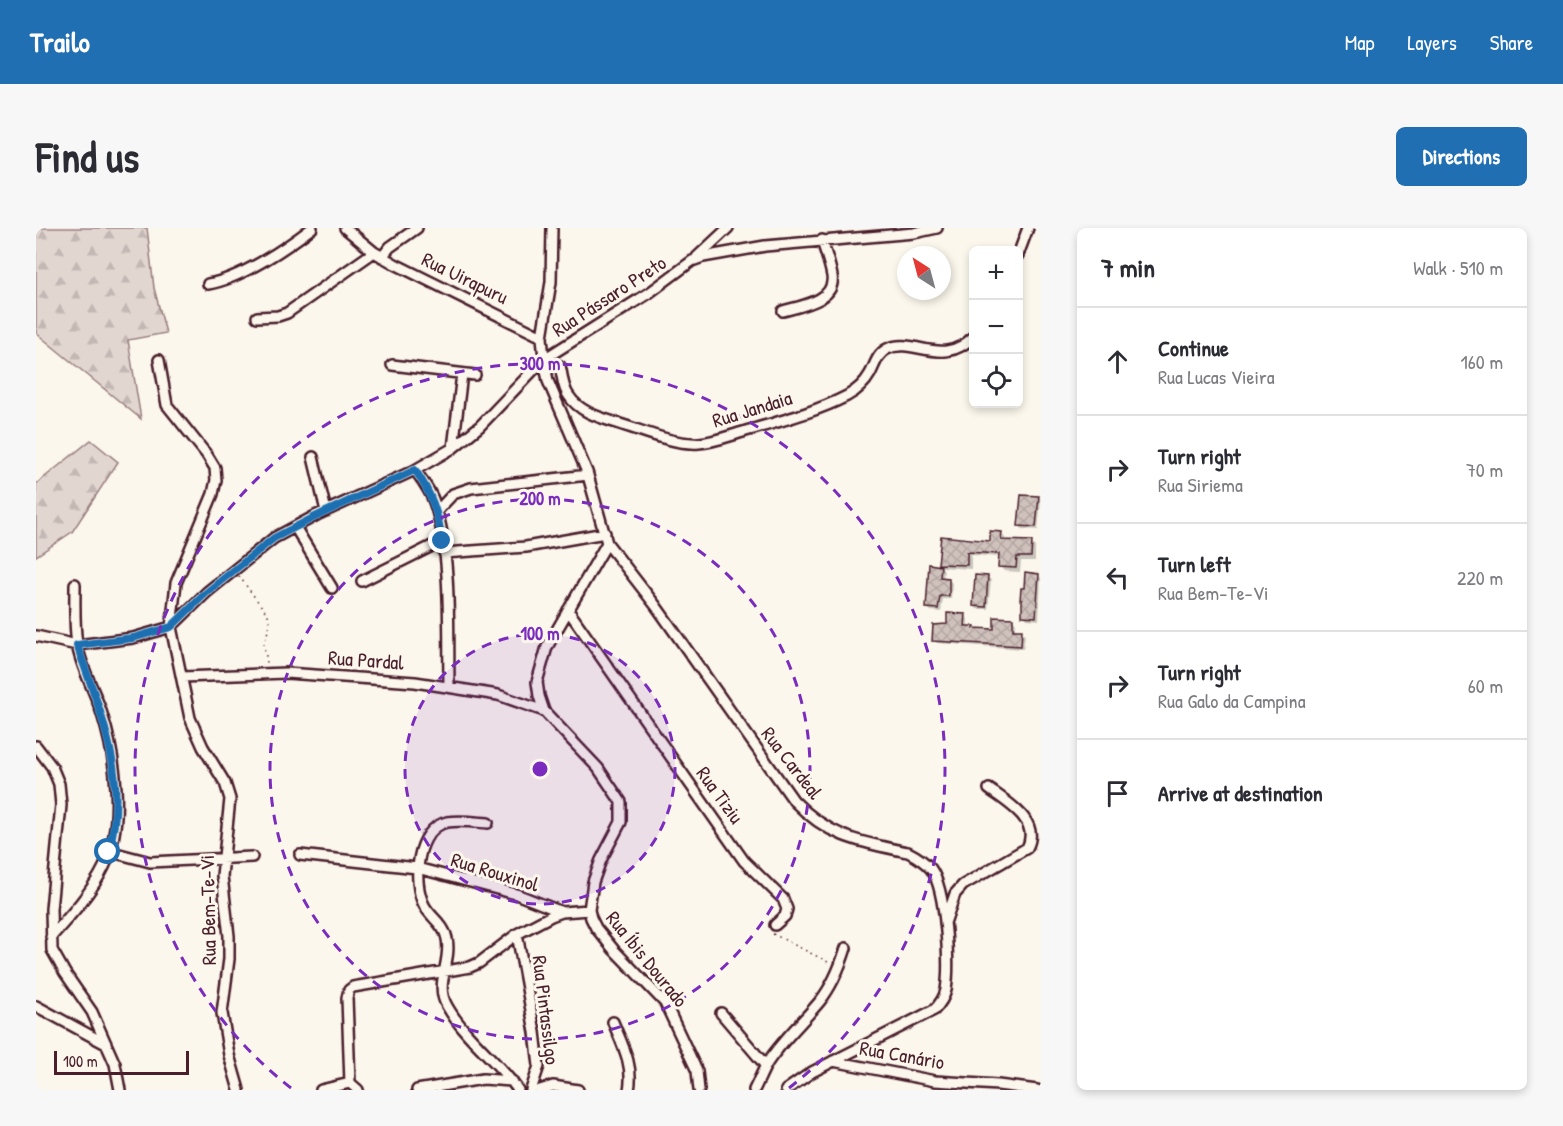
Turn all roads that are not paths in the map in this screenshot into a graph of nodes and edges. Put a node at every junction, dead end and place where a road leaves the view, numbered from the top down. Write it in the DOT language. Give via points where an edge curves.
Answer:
graph roads {
  1 [pos="312,228"];
  2 [pos="345,228"];
  3 [pos="417,228"];
  4 [pos="552,228"];
  5 [pos="728,228"];
  6 [pos="937,228"];
  7 [pos="1028,228"];
  8 [pos="822,240"];
  9 [pos="1021,246"];
  10 [pos="378,255"];
  11 [pos="693,261"];
  12 [pos="208,284"];
  13 [pos="783,310"];
  14 [pos="257,317"];
  15 [pos="542,337"];
  16 [pos="969,341"];
  17 [pos="159,360"];
  18 [pos="544,362"];
  19 [pos="392,365"];
  20 [pos="462,374"];
  21 [pos="475,375"];
  22 [pos="453,448"];
  23 [pos="313,457"];
  24 [pos="415,470"];
  25 [pos="588,476"];
  26 [pos="437,511"];
  27 [pos="326,512"];
  28 [pos="295,527"];
  29 [pos="605,533"];
  30 [pos="442,541"];
  31 [pos="607,543"];
  32 [pos="444,553"];
  33 [pos="362,581"];
  34 [pos="75,584"];
  35 [pos="332,588"];
  36 [pos="568,610"];
  37 [pos="171,627"];
  38 [pos="36,636"];
  39 [pos="77,645"];
  40 [pos="182,677"];
  41 [pos="449,686"];
  42 [pos="544,711"];
  43 [pos="36,746"];
  44 [pos="989,789"];
  45 [pos="488,823"];
  46 [pos="108,852"];
  47 [pos="300,855"];
  48 [pos="252,857"];
  49 [pos="223,859"];
  50 [pos="417,868"];
  51 [pos="589,910"];
  52 [pos="561,912"];
  53 [pos="945,923"];
  54 [pos="775,926"];
  55 [pos="517,934"];
  56 [pos="51,938"];
  57 [pos="846,948"];
  58 [pos="444,971"];
  59 [pos="36,1006"];
  60 [pos="721,1012"];
  61 [pos="613,1022"];
  62 [pos="106,1044"];
  63 [pos="832,1061"];
  64 [pos="766,1066"];
  65 [pos="512,1082"];
  66 [pos="354,1086"];
  67 [pos="976,1087"];
  68 [pos="120,1090"];
  69 [pos="239,1090"];
  70 [pos="321,1090"];
  71 [pos="417,1090"];
  72 [pos="518,1090"];
  73 [pos="531,1090"];
  74 [pos="540,1090"];
  75 [pos="578,1090"];
  76 [pos="629,1090"];
  77 [pos="699,1090"];
  78 [pos="754,1090"];
  79 [pos="786,1090"];
  80 [pos="1037,1090"];
  1 -- 12 [label="street" via="223,282"];
  2 -- 10 [label="street, Rua Uirapuru"];
  3 -- 10 [label="street"];
  4 -- 15 [label="street" via="551,282"];
  5 -- 11 [label="street, Rua Pássaro Preto"];
  6 -- 8 [label="street, Rua Pássaro Preto"];
  7 -- 9 [label="street"];
  8 -- 11 [label="street, Rua Pássaro Preto" via="765,246"];
  8 -- 13 [label="street" via="833,279 829,291 818,300"];
  10 -- 14 [label="street" via="287,313"];
  10 -- 15 [label="street, Rua Uirapuru"];
  11 -- 18 [label="street, Rua Pássaro Preto"];
  15 -- 18 [label="street"];
  16 -- 18 [label="street, Rua Jandaia" via="953,350 938,352 898,346 886,349 862,386 848,396 782,420 699,443 662,437 583,410 564,388 560,366"];
  17 -- 37 [label="street, Rua Bem-Te-Vi" via="167,405 207,455 216,480 173,597"];
  18 -- 22 [label="street"];
  18 -- 25 [label="street" via="548,381"];
  19 -- 20 [label="street"];
  20 -- 21 [label="street"];
  20 -- 22 [label="street"];
  22 -- 24 [label="street"];
  23 -- 27 [label="street"];
  24 -- 26 [label="street"];
  24 -- 27 [label="street"];
  25 -- 26 [label="street" via="471,488 453,494"];
  25 -- 29 [label="street"];
  26 -- 30 [label="street"];
  27 -- 28 [label="street"];
  28 -- 35 [label="street"];
  28 -- 37 [label="street" via="274,538 235,569"];
  29 -- 31 [label="street"];
  29 -- 32 [label="street" via="525,547"];
  30 -- 32 [label="street"];
  30 -- 33 [label="street"];
  31 -- 36 [label="street"];
  31 -- 53 [label="street, Rua Cardeal" via="794,801 835,833 853,841 908,852 925,863 940,890"];
  32 -- 41 [label="street"];
  34 -- 39 [label="street"];
  36 -- 42 [label="street" via="540,667 537,682"];
  36 -- 54 [label="street, Rua Tiziu" via="744,861 783,899 785,916"];
  37 -- 39 [label="street" via="133,638"];
  37 -- 40 [label="street, Rua Bem-Te-Vi"];
  38 -- 39 [label="street"];
  39 -- 46 [label="street" via="102,714 115,773 116,809"];
  40 -- 41 [label="street, Rua Pardal" via="268,673"];
  40 -- 49 [label="street, Rua Bem-Te-Vi" via="190,718 230,799"];
  41 -- 42 [label="street, Rua Pardal" via="498,695"];
  42 -- 51 [label="street, Rua Íbis Dourado" via="598,768 621,802 621,822 601,860"];
  43 -- 56 [label="street" via="52,767 61,805"];
  44 -- 53 [label="street" via="1024,817 1033,833 1031,841 1027,848 963,885 955,894"];
  45 -- 50 [label="street" via="439,825 428,836"];
  46 -- 49 [label="street" via="150,862"];
  46 -- 56 [label="street" via="104,867"];
  47 -- 50 [label="street, Rua Rouxinol"];
  48 -- 49 [label="street"];
  49 -- 69 [label="street, Rua Bem-Te-Vi" via="229,958 222,1013"];
  50 -- 52 [label="street, Rua Rouxinol" via="516,894"];
  50 -- 58 [label="street" via="423,903 447,939"];
  51 -- 52 [label="street"];
  51 -- 77 [label="street, Rua Íbis Dourado" via="596,928 665,1003 697,1071"];
  52 -- 55 [label="street"];
  53 -- 63 [label="street, Rua Cardeal" via="946,978 942,1001 934,1010"];
  55 -- 58 [label="street" via="480,963"];
  55 -- 73 [label="street, Rua Pintassilgo" via="535,1032 538,1066"];
  56 -- 62 [label="street" via="52,950 92,1012"];
  57 -- 64 [label="street" via="840,968 821,1000"];
  58 -- 65 [label="street" via="441,989 448,1009"];
  58 -- 66 [label="street" via="356,985 350,990 347,998"];
  59 -- 62 [label="street"];
  60 -- 64 [label="street"];
  61 -- 76 [label="street" via="629,1060"];
  62 -- 68 [label="street"];
  63 -- 67 [label="street, Rua Canário"];
  63 -- 79 [label="street, Rua Cardeal"];
  64 -- 78 [label="street"];
  65 -- 71 [label="street" via="483,1079"];
  65 -- 72 [label="street"];
  66 -- 70 [label="street"];
  67 -- 80 [label="street, Rua Canário" via="998,1085"];
  74 -- 75 [label="street" via="553,1086"];
}
